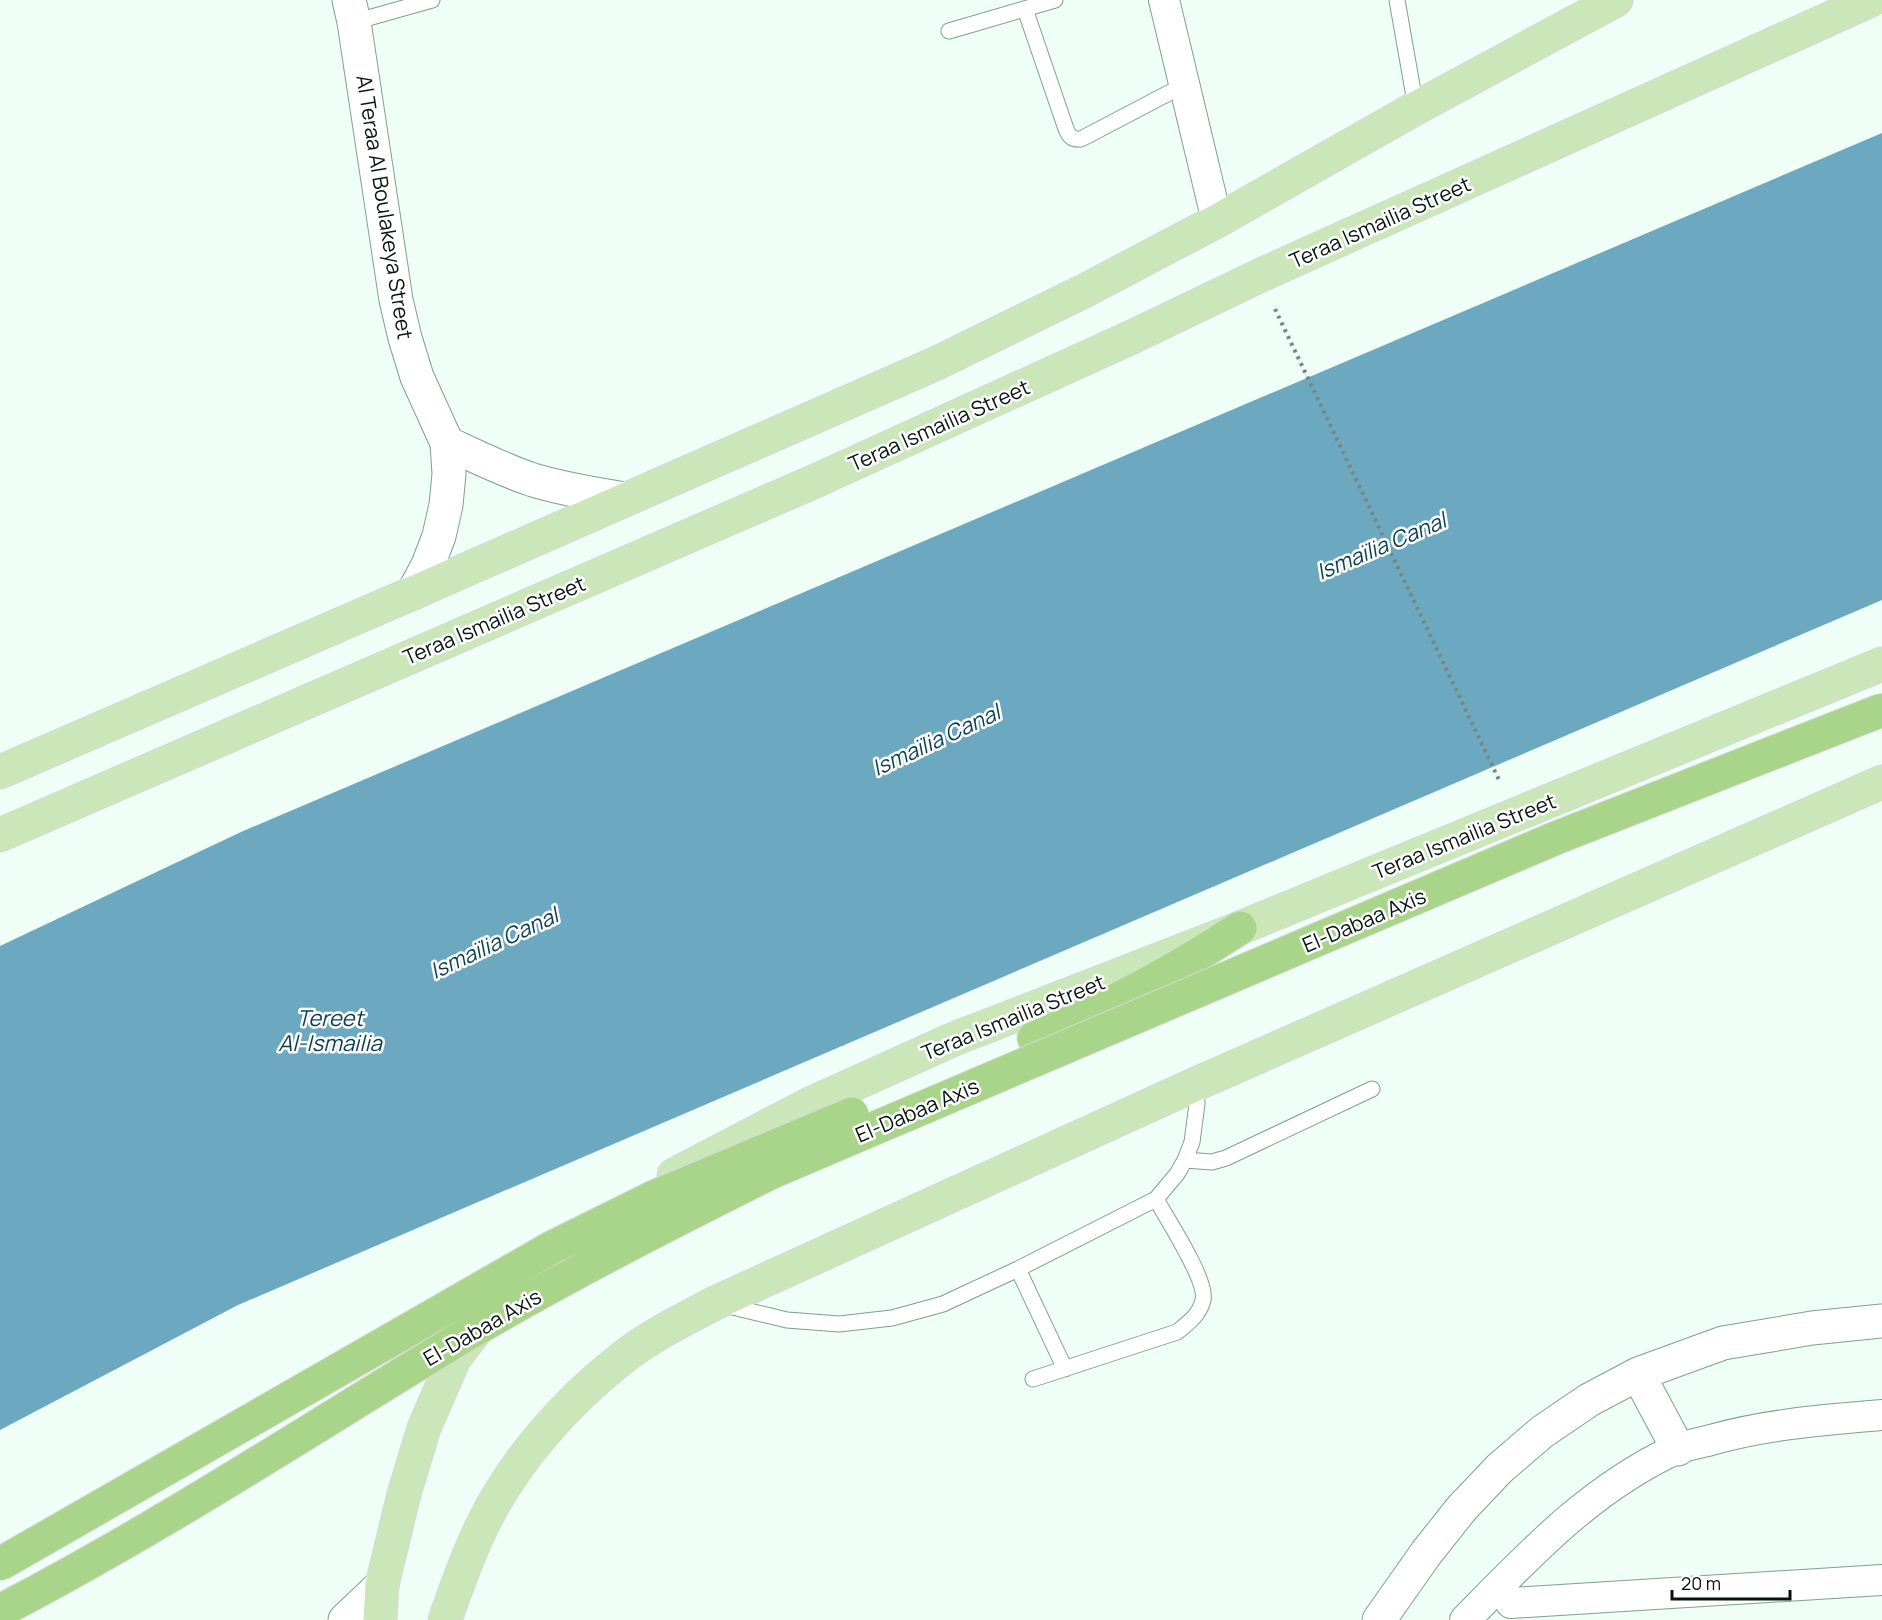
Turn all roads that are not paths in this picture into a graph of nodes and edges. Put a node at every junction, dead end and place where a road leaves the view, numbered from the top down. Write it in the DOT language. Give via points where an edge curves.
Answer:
graph roads {
  1 [pos="432,0"];
  2 [pos="1054,0"];
  3 [pos="1164,0"];
  4 [pos="1396,0"];
  5 [pos="1616,0"];
  6 [pos="1871,0"];
  7 [pos="1025,9"];
  8 [pos="352,11"];
  9 [pos="949,31"];
  10 [pos="1185,85"];
  11 [pos="1416,108"];
  12 [pos="1217,221"];
  13 [pos="447,443"];
  14 [pos="625,499"];
  15 [pos="413,594"];
  16 [pos="1882,664"];
  17 [pos="1882,710"];
  18 [pos="0,771"];
  19 [pos="1882,782"];
  20 [pos="0,835"];
  21 [pos="1240,928"];
  22 [pos="1196,1084"];
  23 [pos="1372,1089"];
  24 [pos="1185,1160"];
  25 [pos="1156,1199"];
  26 [pos="1018,1269"];
  27 [pos="715,1302"];
  28 [pos="1882,1322"];
  29 [pos="1065,1369"];
  30 [pos="1638,1374"];
  31 [pos="1033,1379"];
  32 [pos="1882,1415"];
  33 [pos="1678,1449"];
  34 [pos="0,1564"];
  35 [pos="1882,1580"];
  36 [pos="382,1585"];
  37 [pos="1510,1600"];
  38 [pos="0,1611"];
  39 [pos="345,1620"];
  40 [pos="380,1620"];
  41 [pos="445,1620"];
  42 [pos="1379,1620"];
  43 [pos="1465,1620"];
  1 -- 8 [label="lane"];
  2 -- 7 [label="lane"];
  3 -- 10 [label="street"];
  4 -- 11 [label="lane"];
  5 -- 11 [label="main road"];
  6 -- 20 [label="main road, Teraa Ismailia Street" via="813,482"];
  7 -- 9 [label="lane"];
  7 -- 10 [label="lane" via="1072,138 1081,139"];
  8 -- 13 [label="street, Al Teraa Al Boulakeya Street" via="396,300 417,377"];
  10 -- 12 [label="street"];
  11 -- 12 [label="main road"];
  12 -- 14 [label="main road" via="937,363"];
  13 -- 14 [label="street" via="533,480"];
  13 -- 15 [label="street, Al Teraa Al Boulakeya Street" via="446,505 428,566"];
  14 -- 15 [label="main road"];
  15 -- 18 [label="main road"];
  16 -- 21 [label="main road, Teraa Ismailia Street"];
  17 -- 38 [label="highway, El-Dabaa Axis, bridge" via="1556,838 772,1172 556,1284 233,1479"];
  19 -- 22 [label="main road"];
  21 -- 34 [label="highway, bridge" via="1130,995 1077,1020 706,1173 551,1248"];
  21 -- 36 [label="main road, Teraa Ismailia Street" via="954,1039 810,1104 628,1199 565,1242 503,1293 454,1359 421,1439"];
  22 -- 24 [label="lane" via="1196,1123"];
  22 -- 27 [label="main road"];
  23 -- 24 [label="lane" via="1226,1158 1212,1162"];
  24 -- 25 [label="lane"];
  25 -- 26 [label="lane"];
  25 -- 29 [label="lane" via="1201,1280 1204,1299 1195,1318 1177,1332"];
  26 -- 27 [label="lane" via="943,1304 892,1318 840,1323 787,1320"];
  26 -- 29 [label="lane"];
  27 -- 41 [label="main road" via="622,1358 580,1394 543,1434 510,1477 483,1524"];
  28 -- 30 [label="street" via="1812,1328 1723,1343"];
  29 -- 31 [label="lane"];
  30 -- 33 [label="street"];
  30 -- 42 [label="street" via="1589,1400 1542,1432 1500,1468 1462,1508"];
  32 -- 33 [label="street" via="1754,1429"];
  33 -- 37 [label="street" via="1608,1488 1573,1515"];
  35 -- 37 [label="street"];
  36 -- 39 [label="street"];
  36 -- 40 [label="main road, Teraa Ismailia Street"];
  37 -- 43 [label="street"];
}
